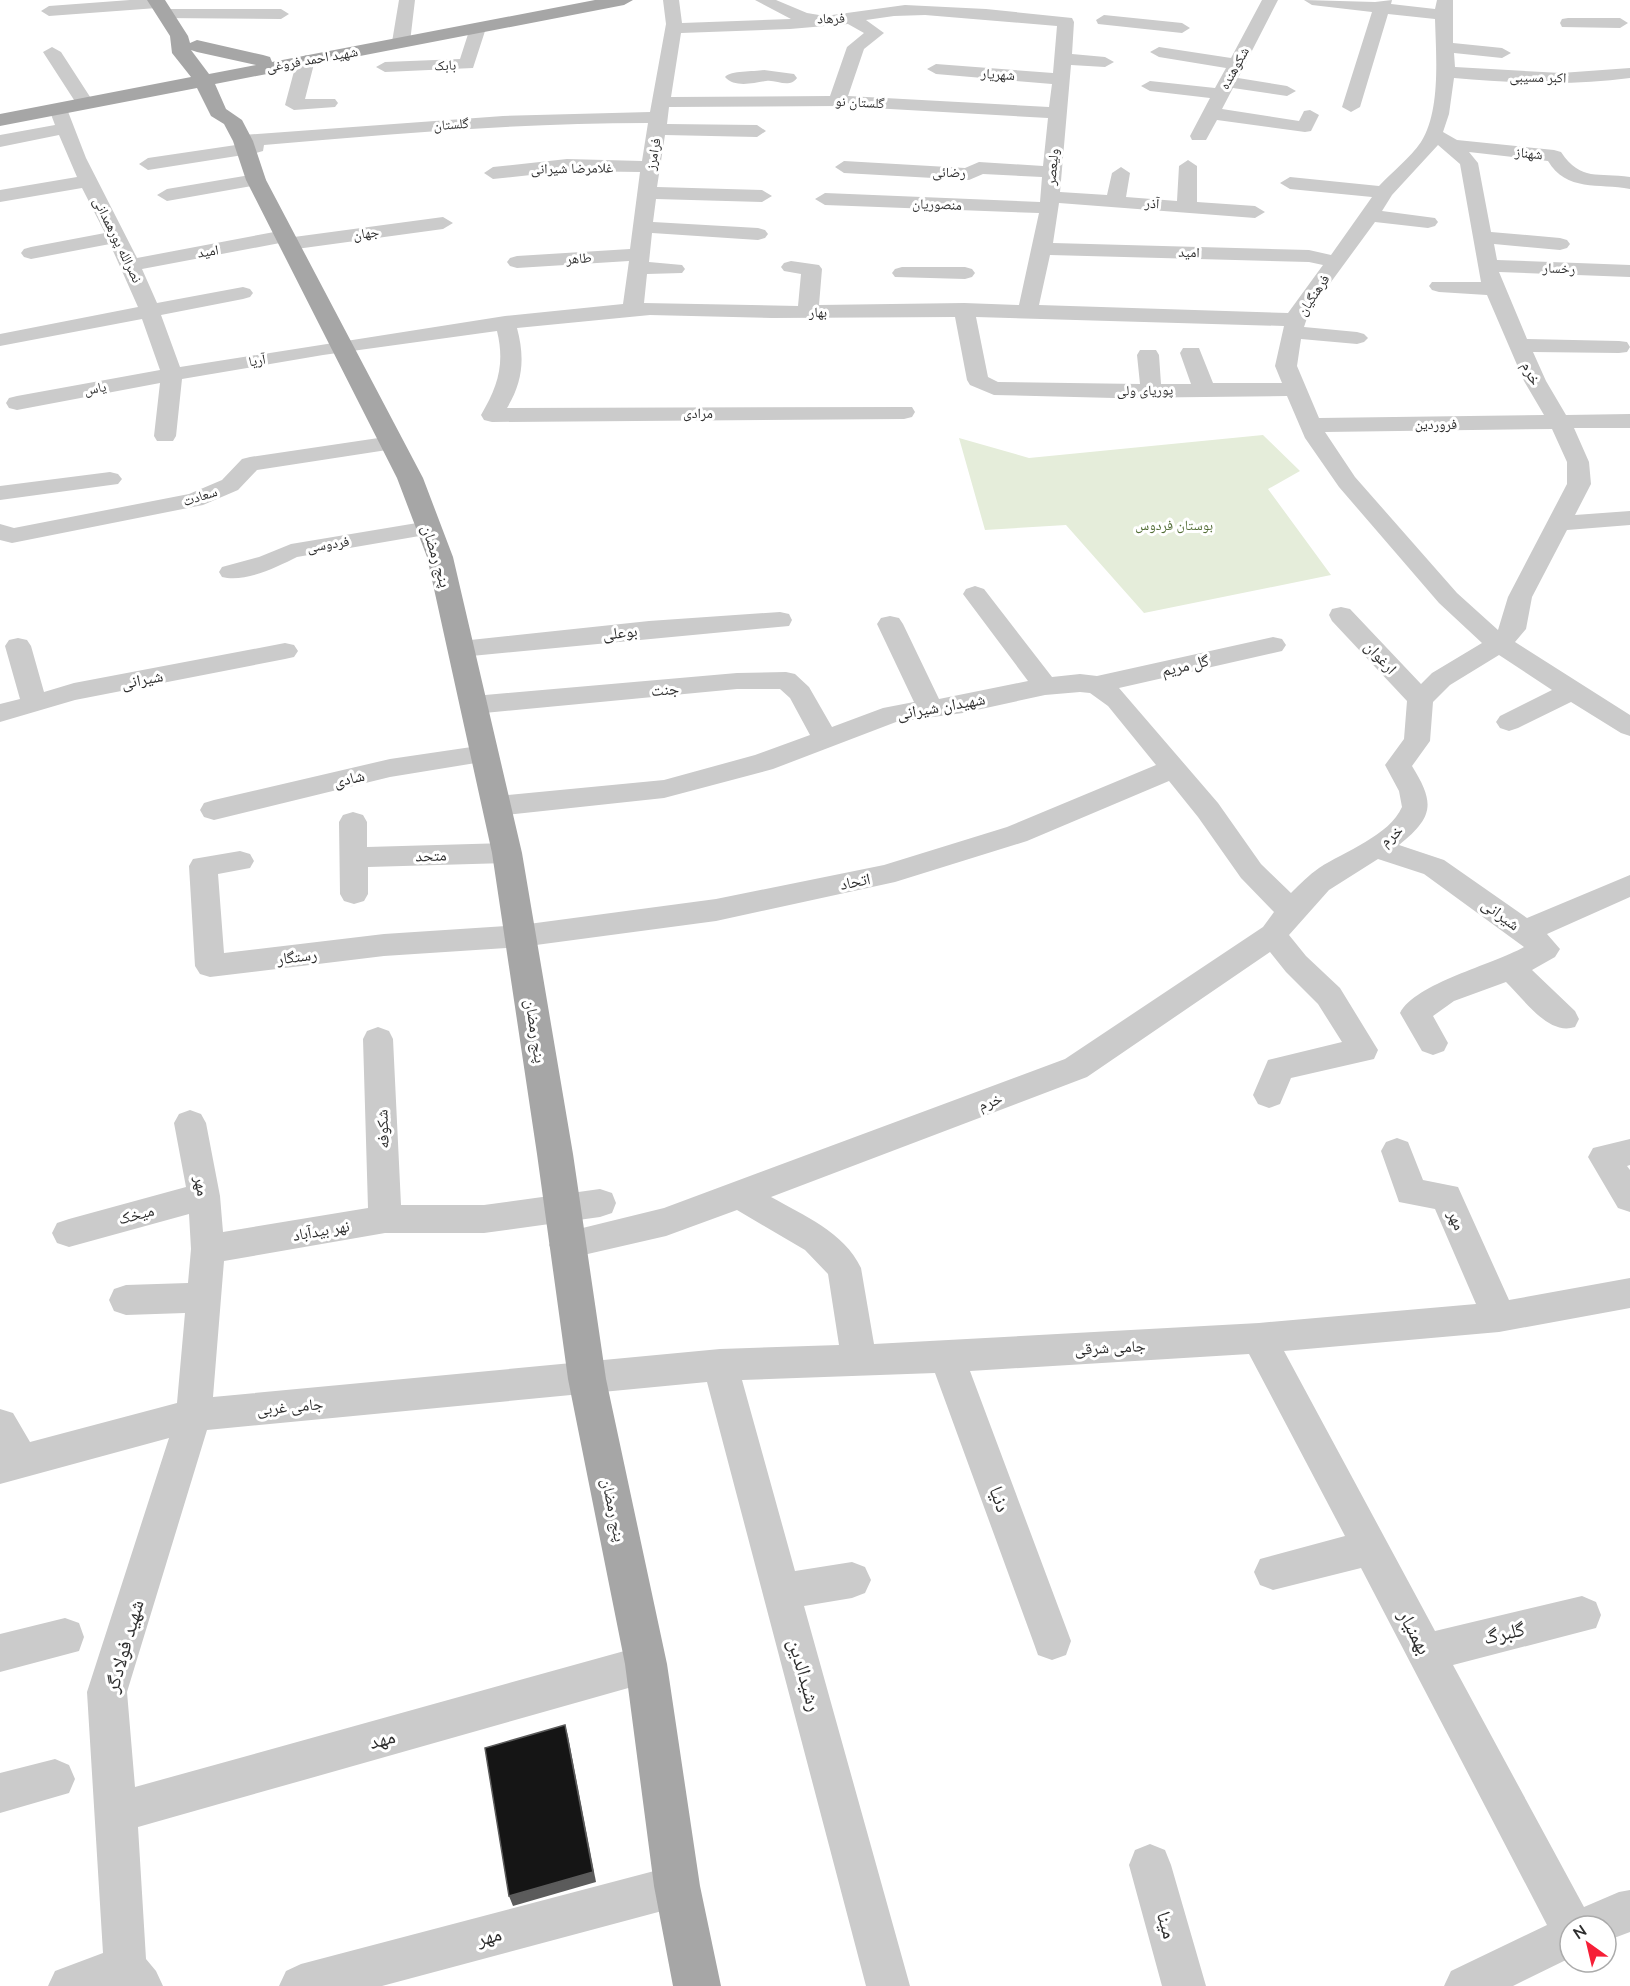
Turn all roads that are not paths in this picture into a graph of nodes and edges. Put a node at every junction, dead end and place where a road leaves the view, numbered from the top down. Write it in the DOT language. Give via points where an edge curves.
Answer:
graph roads {
  1 [pos="407,0"];
  2 [pos="624,0"];
  3 [pos="671,0"];
  4 [pos="763,0"];
  5 [pos="1270,0"];
  6 [pos="1312,0"];
  7 [pos="1336,1"];
  8 [pos="1383,4"];
  9 [pos="907,5"];
  10 [pos="160,6"];
  11 [pos="250,7"];
  12 [pos="1166,8"];
  13 [pos="1444,8"];
  14 [pos="49,11"];
  15 [pos="281,14"];
  16 [pos="849,17"];
  17 [pos="813,20"];
  18 [pos="1104,20"];
  19 [pos="1622,20"];
  20 [pos="1066,22"];
  21 [pos="1568,23"];
  22 [pos="1156,24"];
  23 [pos="770,25"];
  24 [pos="478,28"];
  25 [pos="673,28"];
  26 [pos="1182,28"];
  27 [pos="401,42"];
  28 [pos="186,45"];
  29 [pos="1444,47"];
  30 [pos="52,52"];
  31 [pos="1159,52"];
  32 [pos="1502,52"];
  33 [pos="1062,59"];
  34 [pos="306,60"];
  35 [pos="1105,62"];
  36 [pos="286,63"];
  37 [pos="1235,64"];
  38 [pos="385,67"];
  39 [pos="936,69"];
  40 [pos="1446,72"];
  41 [pos="1630,73"];
  42 [pos="764,75"];
  43 [pos="734,77"];
  44 [pos="211,78"];
  45 [pos="788,78"];
  46 [pos="1060,79"];
  47 [pos="1150,86"];
  48 [pos="1223,88"];
  49 [pos="143,91"];
  50 [pos="1287,92"];
  51 [pos="837,100"];
  52 [pos="85,103"];
  53 [pos="329,103"];
  54 [pos="1351,106"];
  55 [pos="58,109"];
  56 [pos="1209,112"];
  57 [pos="1057,113"];
  58 [pos="1310,115"];
  59 [pos="659,116"];
  60 [pos="0,120"];
  61 [pos="65,128"];
  62 [pos="757,131"];
  63 [pos="238,132"];
  64 [pos="1199,136"];
  65 [pos="1442,139"];
  66 [pos="0,141"];
  67 [pos="148,164"];
  68 [pos="1188,166"];
  69 [pos="844,167"];
  70 [pos="651,168"];
  71 [pos="1052,172"];
  72 [pos="493,173"];
  73 [pos="1121,173"];
  74 [pos="256,180"];
  75 [pos="88,181"];
  76 [pos="1290,183"];
  77 [pos="1630,183"];
  78 [pos="1384,192"];
  79 [pos="647,193"];
  80 [pos="167,195"];
  81 [pos="0,196"];
  82 [pos="762,196"];
  83 [pos="825,200"];
  84 [pos="1115,201"];
  85 [pos="1049,202"];
  86 [pos="1187,205"];
  87 [pos="1255,212"];
  88 [pos="1370,216"];
  89 [pos="1428,222"];
  90 [pos="443,223"];
  91 [pos="643,228"];
  92 [pos="758,234"];
  93 [pos="117,237"];
  94 [pos="1482,237"];
  95 [pos="287,240"];
  96 [pos="1560,244"];
  97 [pos="1041,249"];
  98 [pos="31,253"];
  99 [pos="639,260"];
  100 [pos="518,262"];
  101 [pos="1336,262"];
  102 [pos="130,265"];
  103 [pos="1487,266"];
  104 [pos="791,267"];
  105 [pos="675,269"];
  106 [pos="1630,271"];
  107 [pos="965,273"];
  108 [pos="1439,286"];
  109 [pos="1494,289"];
  110 [pos="243,293"];
  111 [pos="964,309"];
  112 [pos="633,310"];
  113 [pos="919,310"];
  114 [pos="1028,310"];
  115 [pos="808,312"];
  116 [pos="150,313"];
  117 [pos="505,322"];
  118 [pos="1294,326"];
  119 [pos="1357,338"];
  120 [pos="0,340"];
  121 [pos="342,344"];
  122 [pos="1519,345"];
  123 [pos="1619,347"];
  124 [pos="1191,353"];
  125 [pos="1148,355"];
  126 [pos="172,374"];
  127 [pos="1296,389"];
  128 [pos="1151,390"];
  129 [pos="1204,390"];
  130 [pos="17,403"];
  131 [pos="904,412"];
  132 [pos="1630,421"];
  133 [pos="1560,424"];
  134 [pos="1311,425"];
  135 [pos="165,436"];
  136 [pos="392,444"];
  137 [pos="110,479"];
  138 [pos="0,493"];
  139 [pos="1630,518"];
  140 [pos="1558,523"];
  141 [pos="429,528"];
  142 [pos="0,531"];
  143 [pos="231,572"];
  144 [pos="975,594"];
  145 [pos="1341,615"];
  146 [pos="780,620"];
  147 [pos="890,624"];
  148 [pos="1499,644"];
  149 [pos="1273,645"];
  150 [pos="18,646"];
  151 [pos="461,649"];
  152 [pos="285,651"];
  153 [pos="1096,685"];
  154 [pos="1045,686"];
  155 [pos="1573,690"];
  156 [pos="1420,699"];
  157 [pos="34,703"];
  158 [pos="474,705"];
  159 [pos="930,708"];
  160 [pos="0,713"];
  161 [pos="1509,722"];
  162 [pos="1630,727"];
  163 [pos="825,738"];
  164 [pos="485,754"];
  165 [pos="1174,768"];
  166 [pos="496,806"];
  167 [pos="214,810"];
  168 [pos="353,822"];
  169 [pos="1375,848"];
  170 [pos="507,853"];
  171 [pos="354,857"];
  172 [pos="240,861"];
  173 [pos="1630,885"];
  174 [pos="354,894"];
  175 [pos="1282,923"];
  176 [pos="1525,931"];
  177 [pos="521,936"];
  178 [pos="1511,968"];
  179 [pos="1564,1019"];
  180 [pos="378,1039"];
  181 [pos="1433,1043"];
  182 [pos="1269,1095"];
  183 [pos="190,1123"];
  184 [pos="1397,1151"];
  185 [pos="1630,1152"];
  186 [pos="740,1195"];
  187 [pos="204,1196"];
  188 [pos="1630,1198"];
  189 [pos="600,1203"];
  190 [pos="561,1209"];
  191 [pos="385,1219"];
  192 [pos="69,1233"];
  193 [pos="566,1245"];
  194 [pos="208,1249"];
  195 [pos="1630,1293"];
  196 [pos="203,1297"];
  197 [pos="126,1299"];
  198 [pos="1499,1317"];
  199 [pos="1259,1338"];
  200 [pos="947,1357"];
  201 [pos="859,1359"];
  202 [pos="720,1365"];
  203 [pos="587,1379"];
  204 [pos="194,1415"];
  205 [pos="0,1425"];
  206 [pos="11,1465"];
  207 [pos="1371,1548"];
  208 [pos="1273,1572"];
  209 [pos="852,1580"];
  210 [pos="782,1591"];
  211 [pos="1582,1615"];
  212 [pos="65,1637"];
  213 [pos="1052,1641"];
  214 [pos="1425,1652"];
  215 [pos="0,1653"];
  216 [pos="646,1664"];
  217 [pos="55,1779"];
  218 [pos="0,1793"];
  219 [pos="117,1813"];
  220 [pos="1150,1865"];
  221 [pos="677,1886"];
  222 [pos="1565,1914"];
  223 [pos="1558,1942"];
  224 [pos="128,1961"];
  225 [pos="70,1986"];
  226 [pos="301,1986"];
  227 [pos="697,1986"];
  228 [pos="888,1986"];
  229 [pos="1184,1986"];
  230 [pos="1466,1986"];
  1 -- 27 [label="street"];
  2 -- 24 [label="main road, شهید احمد فروغی"];
  3 -- 25 [label="street, فرامرز"];
  4 -- 17 [label="street, فرهاد"];
  5 -- 37 [label="street, شکوهنده"];
  6 -- 7 [label="street"];
  7 -- 8 [label="street"];
  8 -- 13 [label="street"];
  8 -- 54 [label="street"];
  9 -- 16 [label="street, فرهاد"];
  9 -- 20 [label="street, فرهاد"];
  10 -- 11 [label="street"];
  10 -- 14 [label="street"];
  10 -- 28 [label="main road, پنج رمضان"];
  11 -- 15 [label="street"];
  12 -- 22 [label="street"];
  13 -- 29 [label="street, فرهنگیان"];
  16 -- 17 [label="street, فرهاد"];
  16 -- 51 [label="street" via="874,33 856,47"];
  17 -- 23 [label="street"];
  18 -- 22 [label="street"];
  19 -- 21 [label="street"];
  20 -- 33 [label="street, ولیعصر"];
  22 -- 26 [label="street"];
  23 -- 25 [label="street"];
  23 -- 42 [label="street"];
  24 -- 27 [label="main road, شهید احمد فروغی"];
  24 -- 38 [label="street, بابک" via="466,64"];
  25 -- 59 [label="street, فرامرز"];
  27 -- 34 [label="main road, شهید احمد فروغی"];
  28 -- 36 [label="main road"];
  28 -- 44 [label="main road, پنج رمضان"];
  28 -- 49 [label="main road" via="183,63 177,70"];
  29 -- 32 [label="street"];
  29 -- 40 [label="street, فرهنگیان"];
  30 -- 52 [label="street"];
  31 -- 37 [label="street"];
  33 -- 35 [label="street"];
  33 -- 46 [label="street, ولیعصر"];
  34 -- 36 [label="main road, شهید احمد فروغی"];
  34 -- 53 [label="street" via="294,105"];
  36 -- 44 [label="main road, شهید احمد فروغی"];
  37 -- 48 [label="street, شکوهنده"];
  39 -- 46 [label="street, شهریار"];
  40 -- 41 [label="street, اکبر مسیبی" via="1525,78"];
  40 -- 65 [label="street, فرهنگیان" via="1440,114"];
  42 -- 43 [label="street" via="755,79"];
  42 -- 45 [label="street"];
  44 -- 49 [label="main road, شهید احمد فروغی"];
  44 -- 63 [label="main road, پنج رمضان"];
  46 -- 57 [label="street, ولیعصر"];
  47 -- 48 [label="street"];
  48 -- 50 [label="street"];
  48 -- 56 [label="street, شکوهنده"];
  49 -- 52 [label="main road, شهید احمد فروغی"];
  49 -- 63 [label="main road" via="179,92"];
  51 -- 57 [label="street, گلستان نو"];
  51 -- 59 [label="street, گلستان نو"];
  52 -- 55 [label="main road, شهید احمد فروغی"];
  55 -- 60 [label="main road, شهید احمد فروغی"];
  55 -- 61 [label="street, نصرالله پورهمدانی"];
  56 -- 58 [label="street" via="1305,127"];
  56 -- 64 [label="street, شکوهنده"];
  57 -- 71 [label="street, ولیعصر"];
  59 -- 62 [label="street"];
  59 -- 63 [label="street, گلستان"];
  59 -- 70 [label="street, فرامرز"];
  61 -- 66 [label="street"];
  61 -- 75 [label="street, نصرالله پورهمدانی"];
  63 -- 67 [label="street, گلستان"];
  63 -- 74 [label="main road, پنج رمضان"];
  65 -- 77 [label="street, شهناز" via="1554,156 1560,169 1572,178"];
  65 -- 78 [label="street, فرهنگیان" via="1430,143"];
  65 -- 94 [label="street, خرم" via="1469,163"];
  68 -- 86 [label="street"];
  69 -- 71 [label="street, رضائی" via="969,174 979,168"];
  70 -- 72 [label="street, غلامرضا شیرانی" via="567,165"];
  70 -- 79 [label="street, فرامرز"];
  71 -- 85 [label="street, ولیعصر"];
  73 -- 84 [label="street"];
  74 -- 80 [label="street"];
  74 -- 95 [label="main road, پنج رمضان"];
  75 -- 81 [label="street"];
  75 -- 93 [label="street, نصرالله پورهمدانی"];
  76 -- 78 [label="street"];
  78 -- 88 [label="street, فرهنگیان"];
  79 -- 82 [label="street"];
  79 -- 91 [label="street, فرامرز"];
  83 -- 85 [label="street, منصوریان"];
  84 -- 85 [label="street, آذر"];
  84 -- 86 [label="street, آذر"];
  85 -- 97 [label="street, ولیعصر"];
  86 -- 87 [label="street, آذر"];
  88 -- 89 [label="street"];
  88 -- 101 [label="street, فرهنگیان"];
  90 -- 95 [label="street, جهان"];
  91 -- 92 [label="street"];
  91 -- 99 [label="street, فرامرز"];
  93 -- 98 [label="street"];
  93 -- 102 [label="street, نصرالله پورهمدانی"];
  94 -- 96 [label="street, رخسار"];
  94 -- 103 [label="street, خرم"];
  95 -- 102 [label="street, امید"];
  95 -- 121 [label="main road, پنج رمضان"];
  97 -- 101 [label="street, امید" via="1309,256"];
  97 -- 114 [label="street, ولیعصر"];
  99 -- 100 [label="street, طاهر"];
  99 -- 105 [label="street, طاهر"];
  99 -- 112 [label="street, فرامرز"];
  101 -- 118 [label="street, فرهنگیان"];
  102 -- 116 [label="street, نصرالله پورهمدانی"];
  103 -- 106 [label="street, رخسار"];
  103 -- 109 [label="street, خرم"];
  104 -- 115 [label="street" via="812,270"];
  107 -- 113 [label="street" via="910,273"];
  108 -- 109 [label="street"];
  109 -- 122 [label="street, خرم"];
  110 -- 116 [label="street"];
  111 -- 113 [label="street, بهار"];
  111 -- 114 [label="street, بهار"];
  111 -- 128 [label="street, پوریای ولی" via="978,380 994,388"];
  112 -- 115 [label="street, بهار"];
  112 -- 117 [label="street, بهار"];
  113 -- 115 [label="street, بهار"];
  114 -- 118 [label="street, بهار" via="1161,312"];
  116 -- 120 [label="street"];
  116 -- 126 [label="street, نصرالله پورهمدانی"];
  117 -- 121 [label="street, بهار"];
  117 -- 131 [label="street, مرادی" via="513,352 510,385 492,415"];
  118 -- 119 [label="street, بهار"];
  118 -- 127 [label="street, فرهنگیان" via="1286,366"];
  121 -- 126 [label="street, آریا"];
  121 -- 136 [label="main road, پنج رمضان"];
  122 -- 123 [label="street"];
  122 -- 133 [label="street, خرم"];
  124 -- 129 [label="street"];
  125 -- 128 [label="street"];
  126 -- 130 [label="street, یاس"];
  126 -- 135 [label="street"];
  127 -- 129 [label="street, پوریای ولی"];
  127 -- 134 [label="street, فرهنگیان"];
  128 -- 129 [label="street, پوریای ولی"];
  132 -- 133 [label="street, فروردین"];
  133 -- 134 [label="street, فروردین"];
  133 -- 140 [label="street, خرم" via="1578,462 1579,484"];
  134 -- 148 [label="street, فرهنگیان" via="1347,482 1448,598"];
  136 -- 141 [label="main road, پنج رمضان"];
  136 -- 142 [label="street, سعادت" via="250,464 230,485 195,500 12,536"];
  137 -- 138 [label="street"];
  139 -- 140 [label="street"];
  140 -- 148 [label="street, خرم" via="1520,597 1513,629"];
  141 -- 143 [label="street, فردوسی" via="291,551"];
  141 -- 151 [label="main road, پنج رمضان" via="440,557"];
  144 -- 154 [label="street"];
  145 -- 156 [label="street, ارغوان"];
  146 -- 151 [label="street, بوعلی"];
  147 -- 159 [label="street"];
  148 -- 155 [label="street, فرهنگیان"];
  148 -- 156 [label="street, خرم" via="1441,679"];
  149 -- 153 [label="street, گل مریم"];
  150 -- 157 [label="street"];
  151 -- 158 [label="main road, پنج رمضان"];
  152 -- 157 [label="street, شیرانی"];
  153 -- 154 [label="street, شهیدان شیرانی"];
  153 -- 165 [label="street" via="1117,700"];
  154 -- 159 [label="street, شهیدان شیرانی"];
  155 -- 161 [label="street"];
  155 -- 162 [label="street, فرهنگیان"];
  156 -- 169 [label="street, خرم" via="1417,741 1398,765 1414,795 1416,808 1406,825"];
  157 -- 160 [label="street, شیرانی"];
  158 -- 163 [label="street, جنت" via="786,680 800,693"];
  158 -- 164 [label="main road, پنج رمضان"];
  159 -- 163 [label="street, شهیدان شیرانی" via="892,714"];
  163 -- 166 [label="street, شهیدان شیرانی" via="763,762 664,789"];
  164 -- 166 [label="main road, پنج رمضان"];
  164 -- 167 [label="street, شادی" via="390,768"];
  165 -- 175 [label="street" via="1251,871"];
  165 -- 177 [label="street, اتحاد" via="1017,834 885,875 716,910"];
  166 -- 170 [label="main road, پنج رمضان"];
  168 -- 171 [label="street"];
  169 -- 175 [label="street, خرم" via="1321,881"];
  169 -- 176 [label="street, شیرانی" via="1434,867"];
  170 -- 171 [label="street, متحد"];
  170 -- 177 [label="main road, پنج رمضان"];
  171 -- 174 [label="street"];
  172 -- 177 [label="street, رستگار" via="203,866 210,966 384,945"];
  173 -- 176 [label="street, شیرانی"];
  175 -- 182 [label="street" via="1296,964 1329,996 1363,1050 1279,1069"];
  175 -- 186 [label="street, خرم" via="1076,1068"];
  176 -- 178 [label="street" via="1545,949"];
  177 -- 190 [label="main road, پنج رمضان"];
  178 -- 179 [label="street"];
  178 -- 181 [label="street" via="1443,993 1415,1013"];
  180 -- 191 [label="street, شکوفه"];
  183 -- 187 [label="street, مهر"];
  184 -- 198 [label="street, مهر" via="1411,1192 1446,1197"];
  185 -- 188 [label="street" via="1604,1157"];
  186 -- 193 [label="street, خرم" via="666,1222"];
  186 -- 201 [label="street" via="817,1240 844,1268"];
  187 -- 192 [label="street, میخک"];
  187 -- 194 [label="street, مهر"];
  189 -- 190 [label="street, نهر بیدآباد"];
  190 -- 191 [label="street, نهر بیدآباد" via="484,1219"];
  190 -- 193 [label="main road, پنج رمضان"];
  191 -- 194 [label="street, نهر بیدآباد"];
  193 -- 203 [label="main road, پنج رمضان"];
  194 -- 196 [label="street"];
  195 -- 198 [label="street, جامی شرقی"];
  196 -- 197 [label="street"];
  196 -- 204 [label="street"];
  198 -- 199 [label="street, جامی شرقی"];
  199 -- 200 [label="street, جامی شرقی"];
  199 -- 207 [label="street, بهمنیار"];
  200 -- 201 [label="street, جامی شرقی"];
  200 -- 213 [label="street, دنیا"];
  201 -- 202 [label="street, جامی شرقی"];
  202 -- 203 [label="street, جامی شرقی"];
  202 -- 210 [label="street, رشیدالدین"];
  203 -- 204 [label="street, جامی غربی"];
  203 -- 216 [label="main road, پنج رمضان"];
  204 -- 206 [label="street, جامی غربی"];
  204 -- 219 [label="street, شهید فولادگر" via="108,1692"];
  205 -- 206 [label="street"];
  207 -- 208 [label="street"];
  207 -- 214 [label="street, بهمنیار"];
  209 -- 210 [label="street"];
  210 -- 228 [label="street, رشیدالدین"];
  211 -- 214 [label="street, گلبرگ"];
  212 -- 215 [label="street"];
  214 -- 222 [label="street, بهمنیار"];
  216 -- 219 [label="street, مهد"];
  216 -- 221 [label="main road, پنج رمضان"];
  217 -- 218 [label="street"];
  219 -- 224 [label="street, شهید فولادگر"];
  220 -- 229 [label="street, مینا"];
  221 -- 226 [label="street, مهر"];
  221 -- 227 [label="main road, پنج رمضان"];
  223 -- 230 [label="street"];
  224 -- 225 [label="street"];
}
